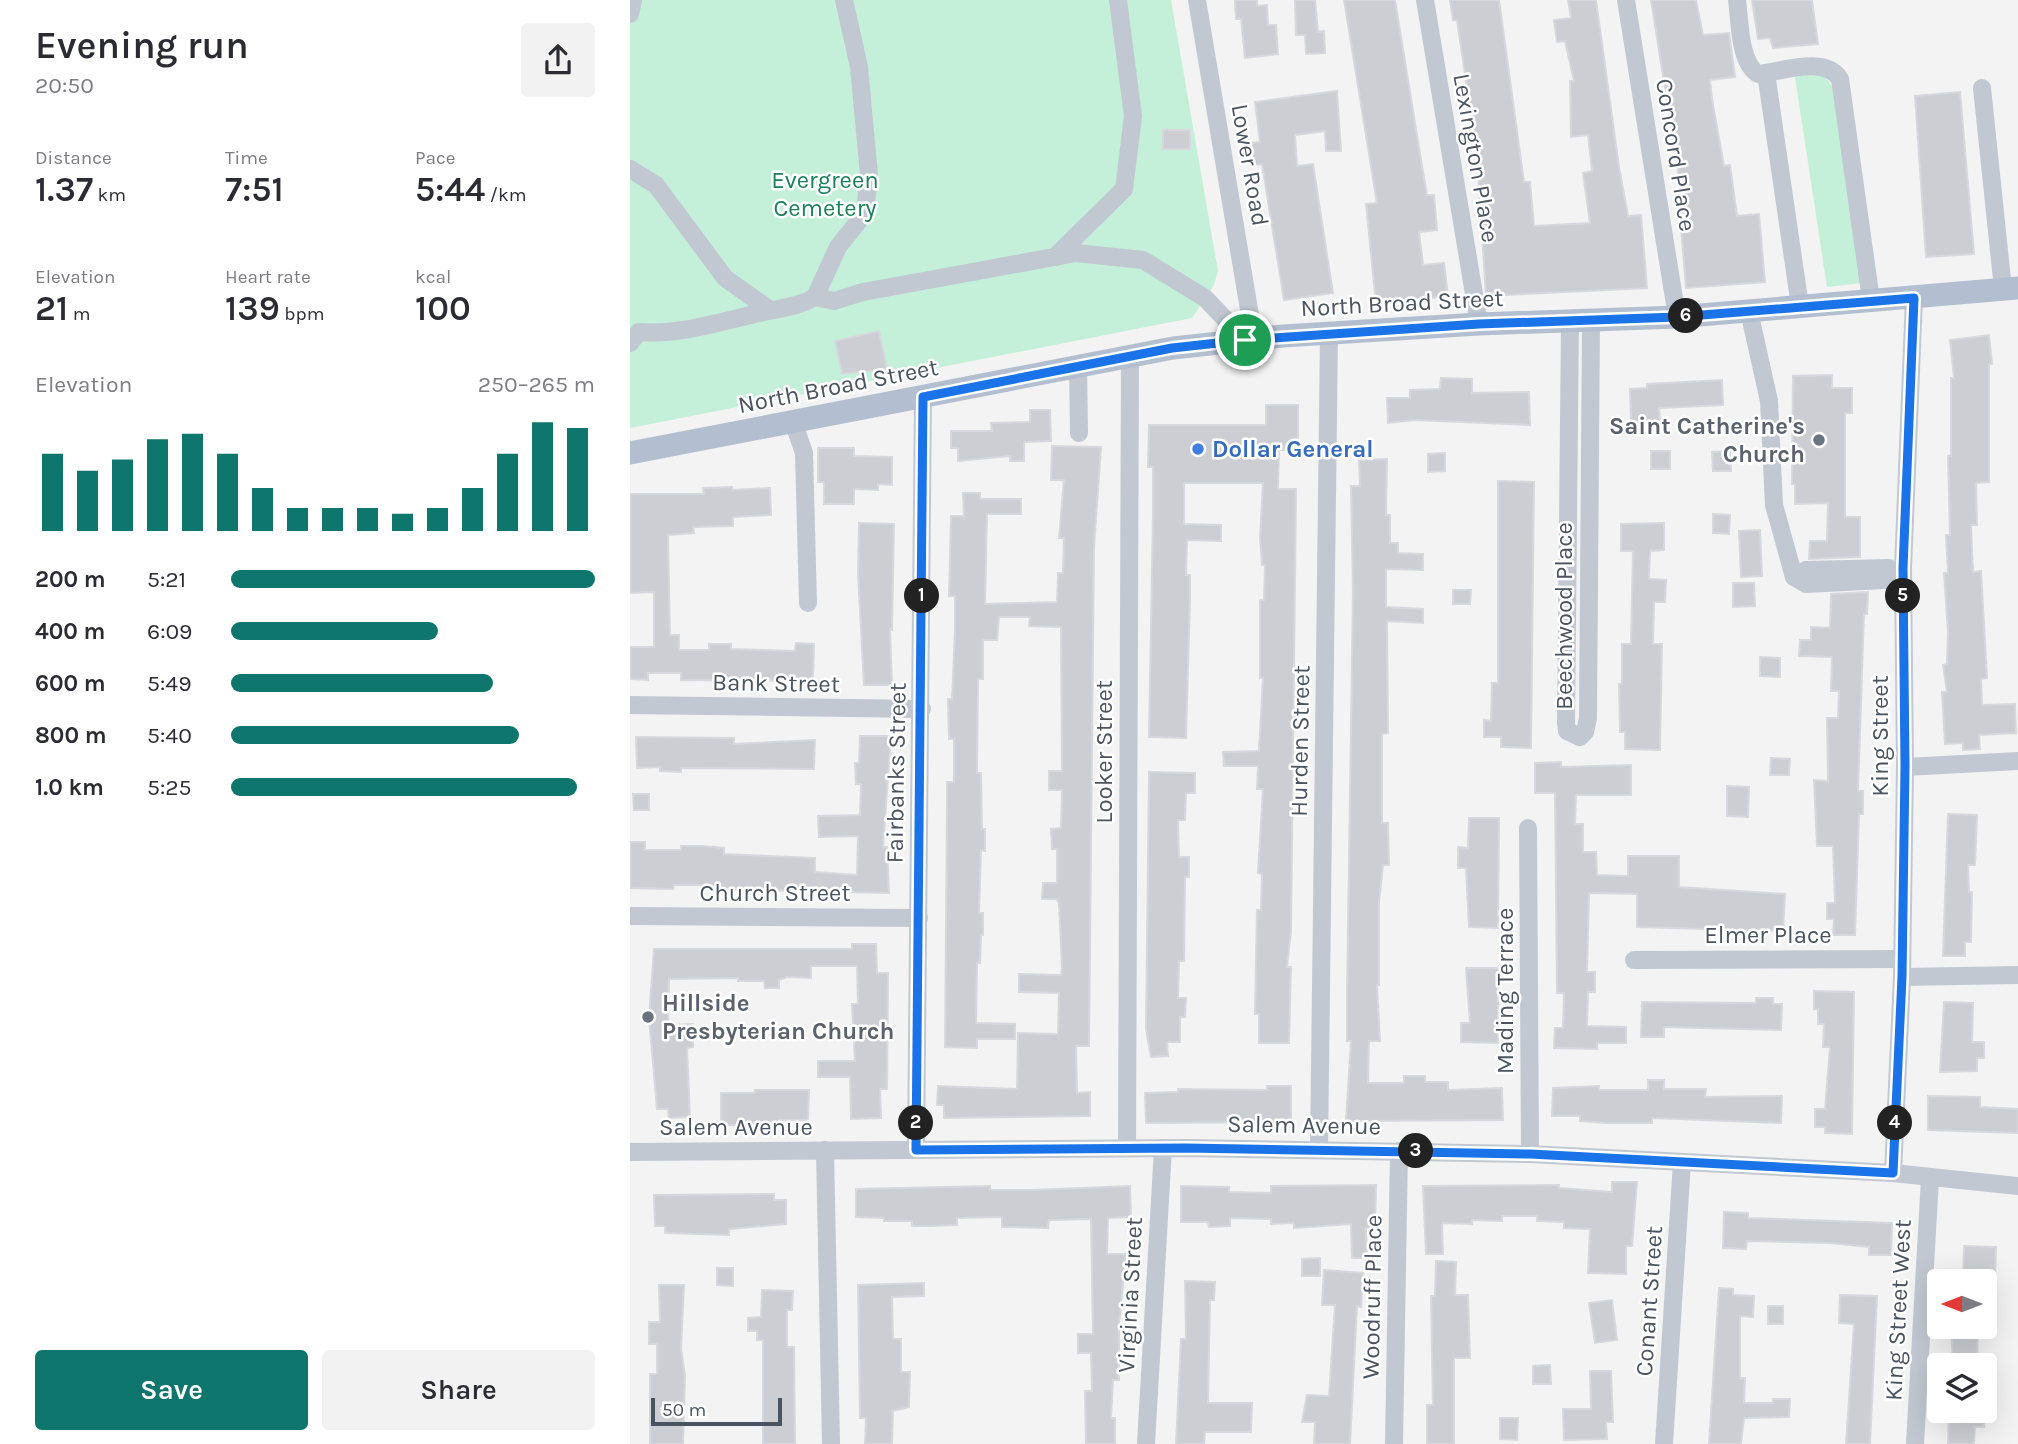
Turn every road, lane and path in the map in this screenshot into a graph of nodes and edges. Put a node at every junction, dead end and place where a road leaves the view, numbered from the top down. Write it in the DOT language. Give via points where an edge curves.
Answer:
graph roads {
  1 [pos="633,0"];
  2 [pos="844,0"];
  3 [pos="1118,0"];
  4 [pos="1197,0"];
  5 [pos="1424,0"];
  6 [pos="1626,0"];
  7 [pos="1737,0"];
  8 [pos="630,14"];
  9 [pos="1766,73"];
  10 [pos="1982,88"];
  11 [pos="630,169"];
  12 [pos="1055,257"];
  13 [pos="2010,289"];
  14 [pos="816,297"];
  15 [pos="1914,298"];
  16 [pos="1871,300"];
  17 [pos="1800,306"];
  18 [pos="770,310"];
  19 [pos="1749,311"];
  20 [pos="1677,317"];
  21 [pos="1581,321"];
  22 [pos="1479,324"];
  23 [pos="633,332"];
  24 [pos="1329,333"];
  25 [pos="1250,339"];
  26 [pos="1130,355"];
  27 [pos="1078,366"];
  28 [pos="923,397"];
  29 [pos="793,421"];
  30 [pos="1079,433"];
  31 [pos="630,453"];
  32 [pos="1568,472"];
  33 [pos="1589,473"];
  34 [pos="1903,574"];
  35 [pos="808,603"];
  36 [pos="1567,604"];
  37 [pos="1588,604"];
  38 [pos="630,705"];
  39 [pos="922,709"];
  40 [pos="2018,761"];
  41 [pos="1905,767"];
  42 [pos="1528,828"];
  43 [pos="630,916"];
  44 [pos="919,918"];
  45 [pos="1634,960"];
  46 [pos="1901,968"];
  47 [pos="2018,975"];
  48 [pos="1128,1148"];
  49 [pos="1163,1148"];
  50 [pos="825,1150"];
  51 [pos="916,1150"];
  52 [pos="1319,1150"];
  53 [pos="1399,1151"];
  54 [pos="630,1152"];
  55 [pos="1530,1154"];
  56 [pos="1682,1162"];
  57 [pos="1893,1173"];
  58 [pos="1930,1178"];
  59 [pos="2018,1185"];
  60 [pos="831,1444"];
  61 [pos="1146,1444"];
  62 [pos="1394,1444"];
  63 [pos="1664,1444"];
  64 [pos="1915,1444"];
  1 -- 8 [label="street"];
  2 -- 14 [label="street" via="859,67 869,176 865,213 838,247"];
  3 -- 12 [label="street" via="1133,116 1124,189"];
  4 -- 25 [label="street, Lower Road"];
  5 -- 22 [label="street, Lexington Place"];
  6 -- 20 [label="street, Concord Place"];
  7 -- 9 [label="street" via="1746,59 1753,71"];
  9 -- 16 [label="street" via="1823,67 1840,79"];
  9 -- 17 [label="street"];
  10 -- 13 [label="street"];
  11 -- 18 [label="street" via="656,186 725,278"];
  12 -- 14 [label="street" via="834,301"];
  12 -- 25 [label="street" via="1076,253 1143,260 1205,298"];
  13 -- 15 [label="main road, North Broad Street"];
  14 -- 18 [label="street" via="794,309"];
  15 -- 16 [label="main road, North Broad Street"];
  15 -- 34 [label="street, King Street"];
  16 -- 17 [label="main road, North Broad Street"];
  17 -- 19 [label="main road, North Broad Street"];
  18 -- 23 [label="street" via="668,334"];
  19 -- 20 [label="main road, North Broad Street"];
  19 -- 34 [label="street" via="1769,401 1774,505 1794,577 1806,570"];
  20 -- 21 [label="main road, North Broad Street"];
  21 -- 22 [label="main road, North Broad Street"];
  21 -- 32 [label="street, Beechwood Place"];
  21 -- 33 [label="street, Beechwood Place"];
  22 -- 24 [label="main road, North Broad Street"];
  24 -- 25 [label="main road, North Broad Street"];
  24 -- 52 [label="street, Hurden Street"];
  25 -- 26 [label="main road, North Broad Street"];
  26 -- 27 [label="main road, North Broad Street"];
  26 -- 48 [label="street, Looker Street"];
  27 -- 28 [label="main road, North Broad Street"];
  27 -- 30 [label="street"];
  28 -- 29 [label="main road, North Broad Street"];
  28 -- 39 [label="street, Fairbanks Street"];
  29 -- 31 [label="main road, North Broad Street"];
  29 -- 35 [label="street" via="804,453"];
  32 -- 33 [label="street"];
  32 -- 36 [label="street, Beechwood Place"];
  33 -- 37 [label="street, Beechwood Place"];
  34 -- 41 [label="street, King Street"];
  36 -- 37 [label="street"];
  36 -- 37 [label="street, Beechwood Place" via="1566,723 1567,731 1580,737 1588,718"];
  38 -- 39 [label="street, Bank Street"];
  39 -- 44 [label="street, Fairbanks Street"];
  40 -- 41 [label="street"];
  41 -- 46 [label="street, King Street"];
  42 -- 55 [label="street, Mading Terrace"];
  43 -- 44 [label="street, Church Street"];
  44 -- 51 [label="street, Fairbanks Street"];
  45 -- 46 [label="street, Elmer Place"];
  46 -- 47 [label="street, Elmer Place"];
  46 -- 57 [label="street, King Street"];
  48 -- 49 [label="street, Salem Avenue"];
  48 -- 51 [label="street, Salem Avenue"];
  49 -- 52 [label="street, Salem Avenue"];
  49 -- 61 [label="street, Virginia Street"];
  50 -- 51 [label="street, Salem Avenue"];
  50 -- 54 [label="street, Salem Avenue"];
  50 -- 60 [label="street"];
  52 -- 53 [label="street, Salem Avenue"];
  53 -- 55 [label="street, Salem Avenue"];
  53 -- 62 [label="street, Woodruff Place"];
  55 -- 56 [label="street, Salem Avenue"];
  56 -- 57 [label="street, Salem Avenue"];
  56 -- 63 [label="street, Conant Street"];
  57 -- 58 [label="street, Salem Avenue"];
  58 -- 59 [label="street, Salem Avenue"];
  58 -- 64 [label="street, King Street West"];
}
